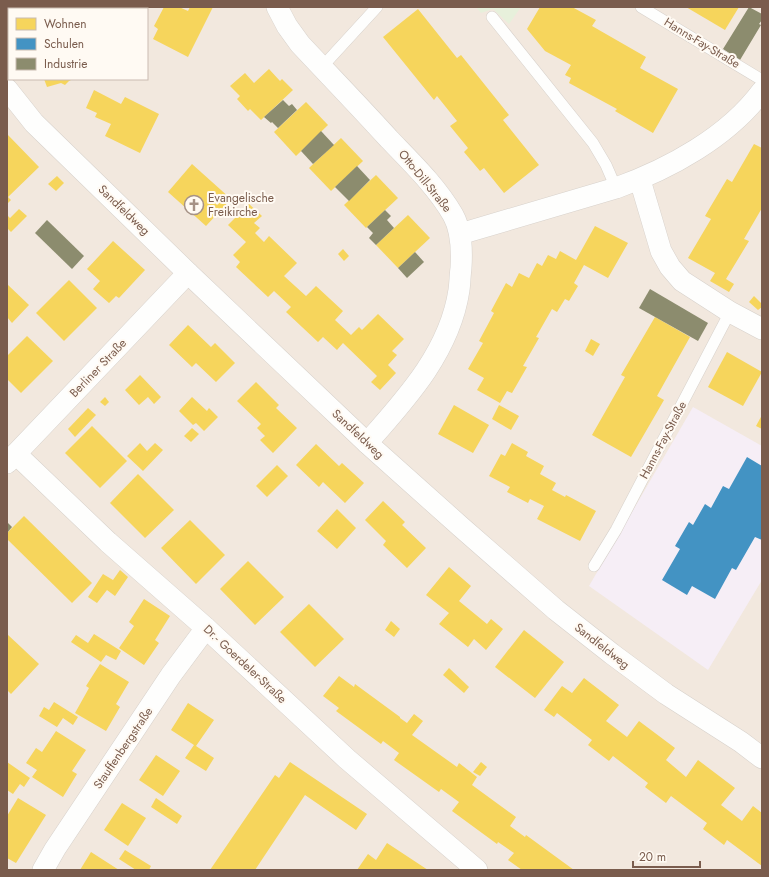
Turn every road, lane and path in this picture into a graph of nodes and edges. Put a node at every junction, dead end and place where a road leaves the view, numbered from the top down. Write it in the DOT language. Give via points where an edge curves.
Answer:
graph roads {
  1 [pos="277,7"];
  2 [pos="377,7"];
  3 [pos="641,7"];
  4 [pos="492,17"];
  5 [pos="322,68"];
  6 [pos="762,80"];
  7 [pos="7,89"];
  8 [pos="762,91"];
  9 [pos="640,180"];
  10 [pos="616,188"];
  11 [pos="460,234"];
  12 [pos="188,273"];
  13 [pos="730,312"];
  14 [pos="762,329"];
  15 [pos="367,443"];
  16 [pos="12,459"];
  17 [pos="594,566"];
  18 [pos="206,628"];
  19 [pos="741,742"];
  20 [pos="762,749"];
  21 [pos="762,758"];
  22 [pos="43,870"];
  23 [pos="476,870"];
  1 -- 5 [label="street, Otto-Dill-Straße" via="300,44"];
  2 -- 5 [label="lane"];
  3 -- 6 [label="lane, Hanns-Fay-Straße"];
  4 -- 10 [label="lane" via="593,143"];
  5 -- 11 [label="street, Otto-Dill-Straße" via="422,174 453,216"];
  7 -- 12 [label="street, Sandfeldweg" via="34,122"];
  8 -- 9 [label="street" via="741,114 701,146"];
  9 -- 10 [label="street"];
  9 -- 13 [label="street" via="661,251 670,267 682,281"];
  10 -- 11 [label="street"];
  11 -- 15 [label="street, Otto-Dill-Straße" via="459,290 449,329 438,352 410,393"];
  12 -- 15 [label="street, Sandfeldweg"];
  12 -- 16 [label="street, Berliner Straße"];
  13 -- 14 [label="street"];
  13 -- 17 [label="lane, Hanns-Fay-Straße" via="616,530"];
  15 -- 19 [label="street, Sandfeldweg" via="556,610 666,694"];
  16 -- 18 [label="street, Dr.- Goerdeler-Straße"];
  18 -- 22 [label="street, Stauffenbergstraße" via="167,681"];
  18 -- 23 [label="street, Dr.- Goerdeler-Straße" via="347,759"];
  19 -- 20 [label="street, Sandfeldweg"];
  19 -- 21 [label="street, Sandfeldweg"];
}
